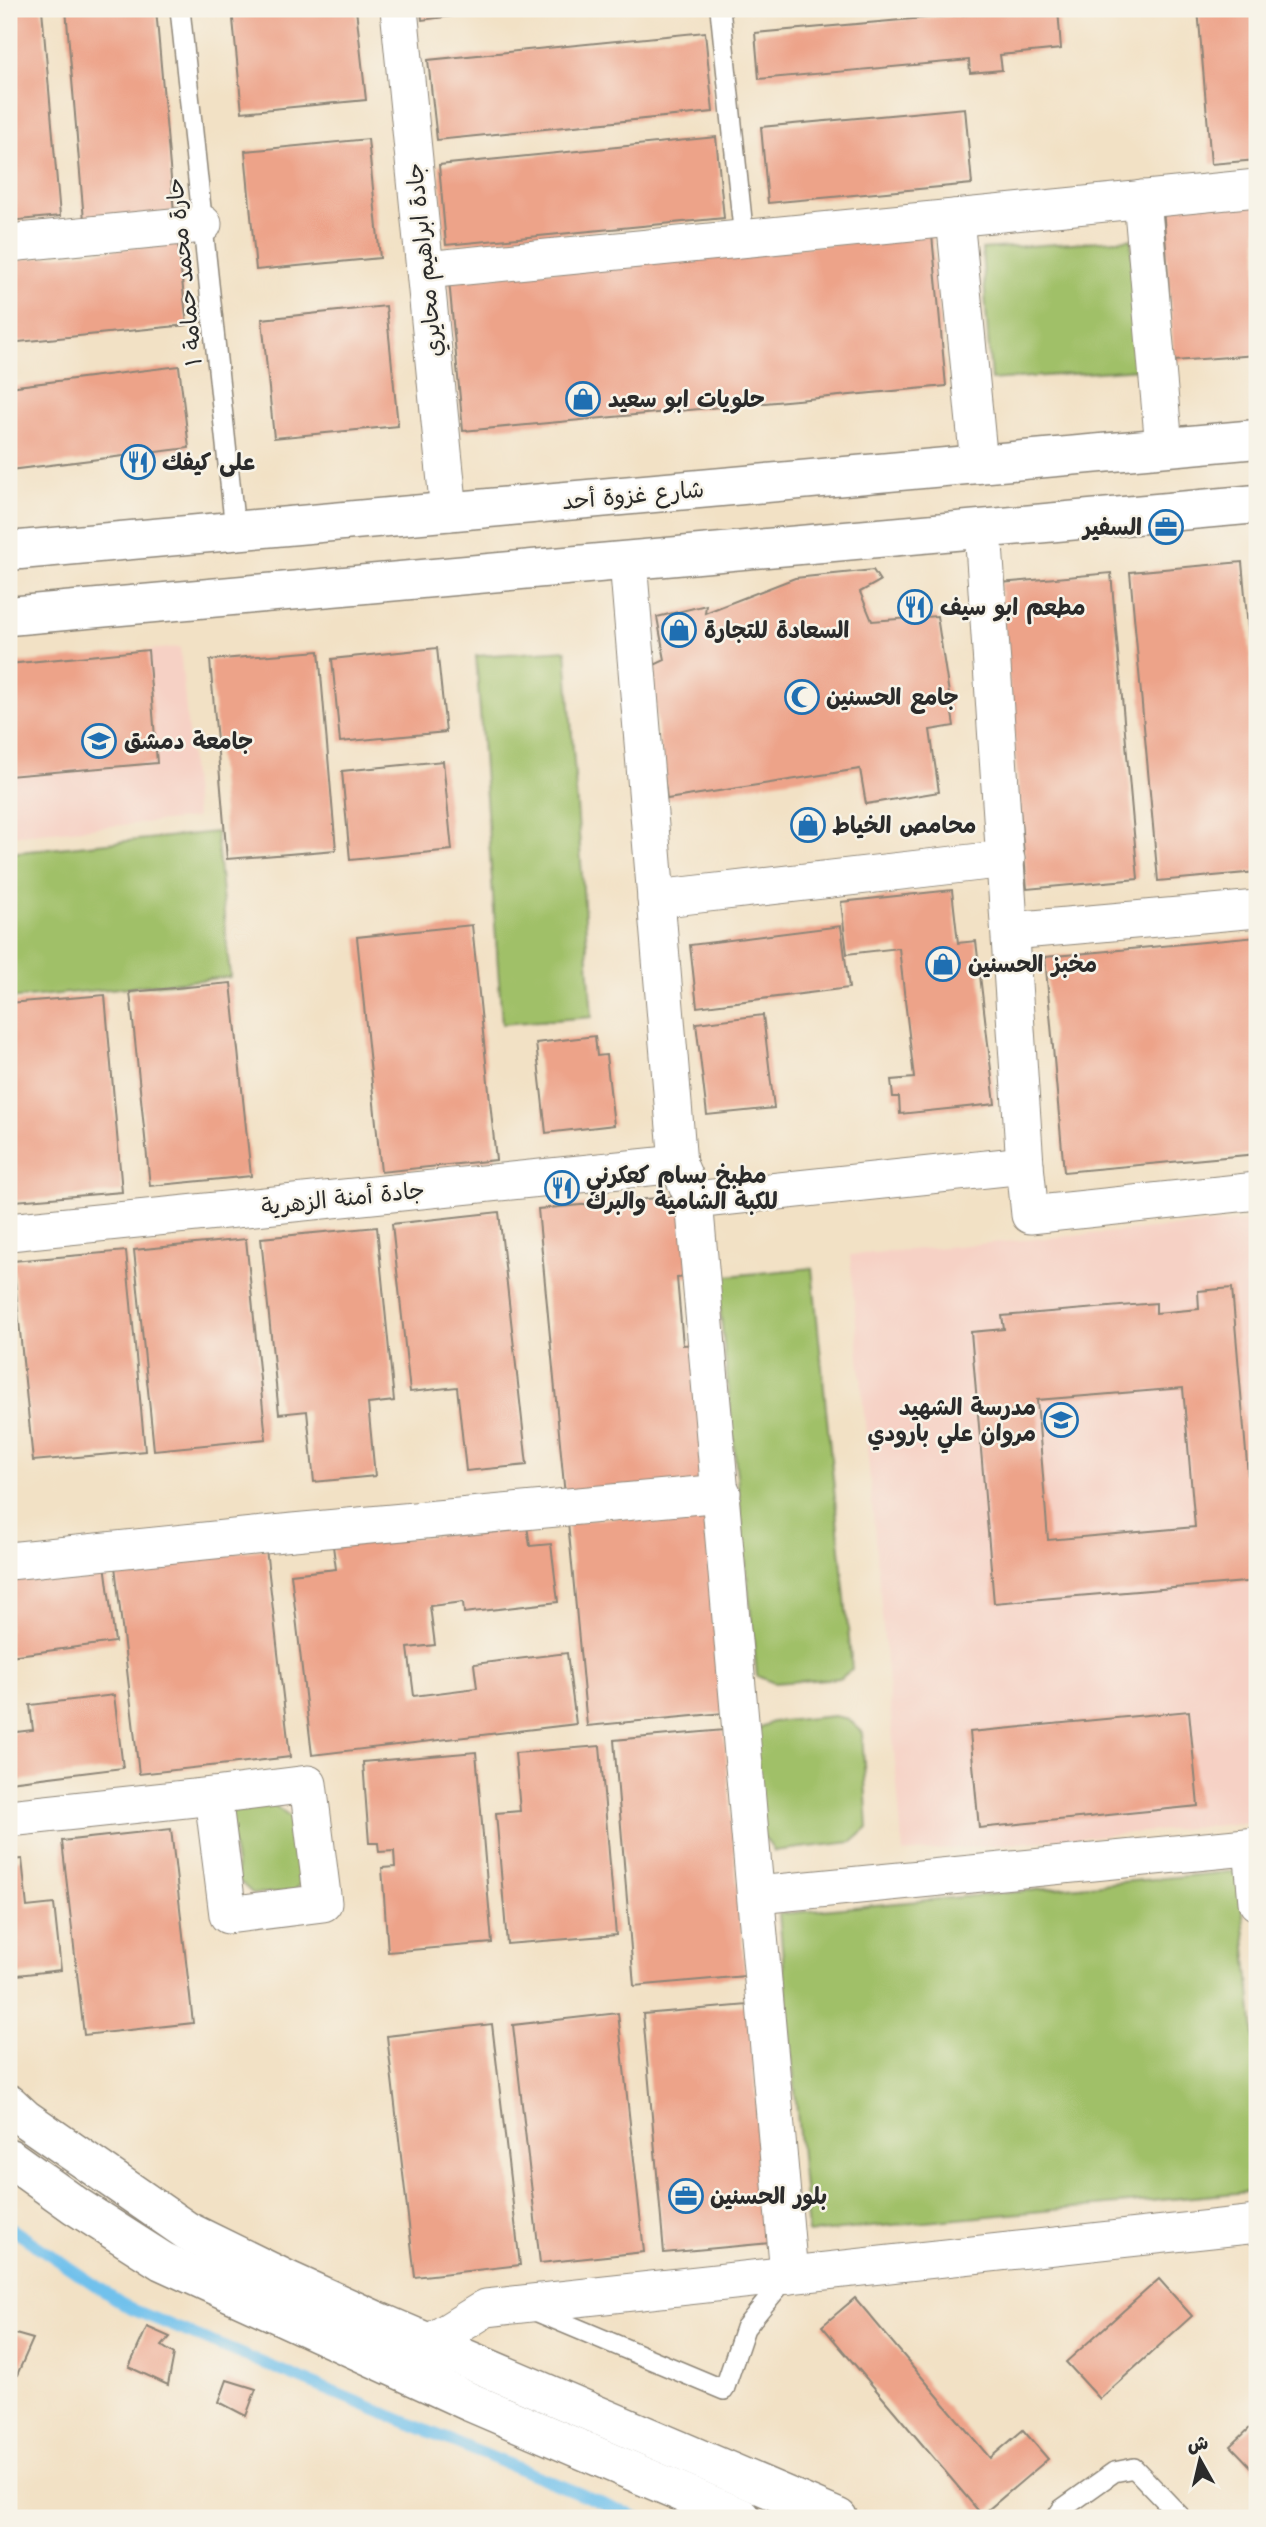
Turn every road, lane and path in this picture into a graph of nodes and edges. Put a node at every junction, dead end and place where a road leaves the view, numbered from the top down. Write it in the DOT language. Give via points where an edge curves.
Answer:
graph roads {
  1 [pos="180,9"];
  2 [pos="399,9"];
  3 [pos="720,9"];
  4 [pos="1257,187"];
  5 [pos="1142,199"];
  6 [pos="955,218"];
  7 [pos="203,225"];
  8 [pos="744,239"];
  9 [pos="9,243"];
  10 [pos="425,270"];
  11 [pos="1257,439"];
  12 [pos="1164,447"];
  13 [pos="979,464"];
  14 [pos="1257,504"];
  15 [pos="449,512"];
  16 [pos="983,529"];
  17 [pos="235,530"];
  18 [pos="9,551"];
  19 [pos="628,561"];
  20 [pos="9,616"];
  21 [pos="1006,859"];
  22 [pos="656,899"];
  23 [pos="1257,909"];
  24 [pos="1011,931"];
  25 [pos="678,1164"];
  26 [pos="1025,1165"];
  27 [pos="1257,1191"];
  28 [pos="694,1200"];
  29 [pos="9,1232"];
  30 [pos="722,1493"];
  31 [pos="9,1561"];
  32 [pos="213,1796"];
  33 [pos="9,1818"];
  34 [pos="1254,1846"];
  35 [pos="757,1895"];
  36 [pos="1257,1902"];
  37 [pos="9,2104"];
  38 [pos="9,2158"];
  39 [pos="1257,2224"];
  40 [pos="789,2275"];
  41 [pos="520,2305"];
  42 [pos="430,2343"];
  43 [pos="742,2518"];
  44 [pos="838,2518"];
  45 [pos="1056,2518"];
  46 [pos="1182,2518"];
  1 -- 7 [label="lane, حارة محمد حمامة ١"];
  2 -- 10 [label="street, جادة ابراهيم محايري"];
  3 -- 8 [label="lane"];
  4 -- 5 [label="street"];
  5 -- 6 [label="street"];
  5 -- 12 [label="street"];
  6 -- 8 [label="street"];
  6 -- 13 [label="street"];
  7 -- 9 [label="street"];
  7 -- 17 [label="lane, حارة محمد حمامة ١"];
  8 -- 10 [label="street"];
  10 -- 15 [label="street, جادة ابراهيم محايري"];
  11 -- 12 [label="main road, شارع غزوة أحد"];
  12 -- 13 [label="main road, شارع غزوة أحد"];
  13 -- 15 [label="main road, شارع غزوة أحد"];
  14 -- 16 [label="main road"];
  15 -- 17 [label="main road, شارع غزوة أحد"];
  16 -- 19 [label="main road"];
  16 -- 21 [label="street"];
  17 -- 18 [label="main road, شارع غزوة أحد"];
  19 -- 20 [label="main road"];
  19 -- 22 [label="street"];
  21 -- 22 [label="street"];
  21 -- 24 [label="street"];
  22 -- 25 [label="street"];
  23 -- 24 [label="street"];
  24 -- 26 [label="street"];
  25 -- 28 [label="street"];
  25 -- 29 [label="street, جادة أمنة الزهرية"];
  26 -- 27 [label="street" via="1030,1215"];
  26 -- 28 [label="street"];
  28 -- 30 [label="street"];
  30 -- 31 [label="street"];
  30 -- 35 [label="street"];
  32 -- 33 [label="street"];
  34 -- 35 [label="street"];
  34 -- 36 [label="street"];
  35 -- 40 [label="street"];
  37 -- 42 [label="main road" via="187,2231"];
  38 -- 43 [label="main road" via="162,2261 470,2402"];
  39 -- 40 [label="street"];
  40 -- 41 [label="street"];
  40 -- 41 [label="lane" via="745,2328 724,2390"];
  41 -- 42 [label="street" via="486,2308"];
  42 -- 44 [label="main road"];
  45 -- 46 [label="lane" via="1114,2472 1134,2468"];
}
